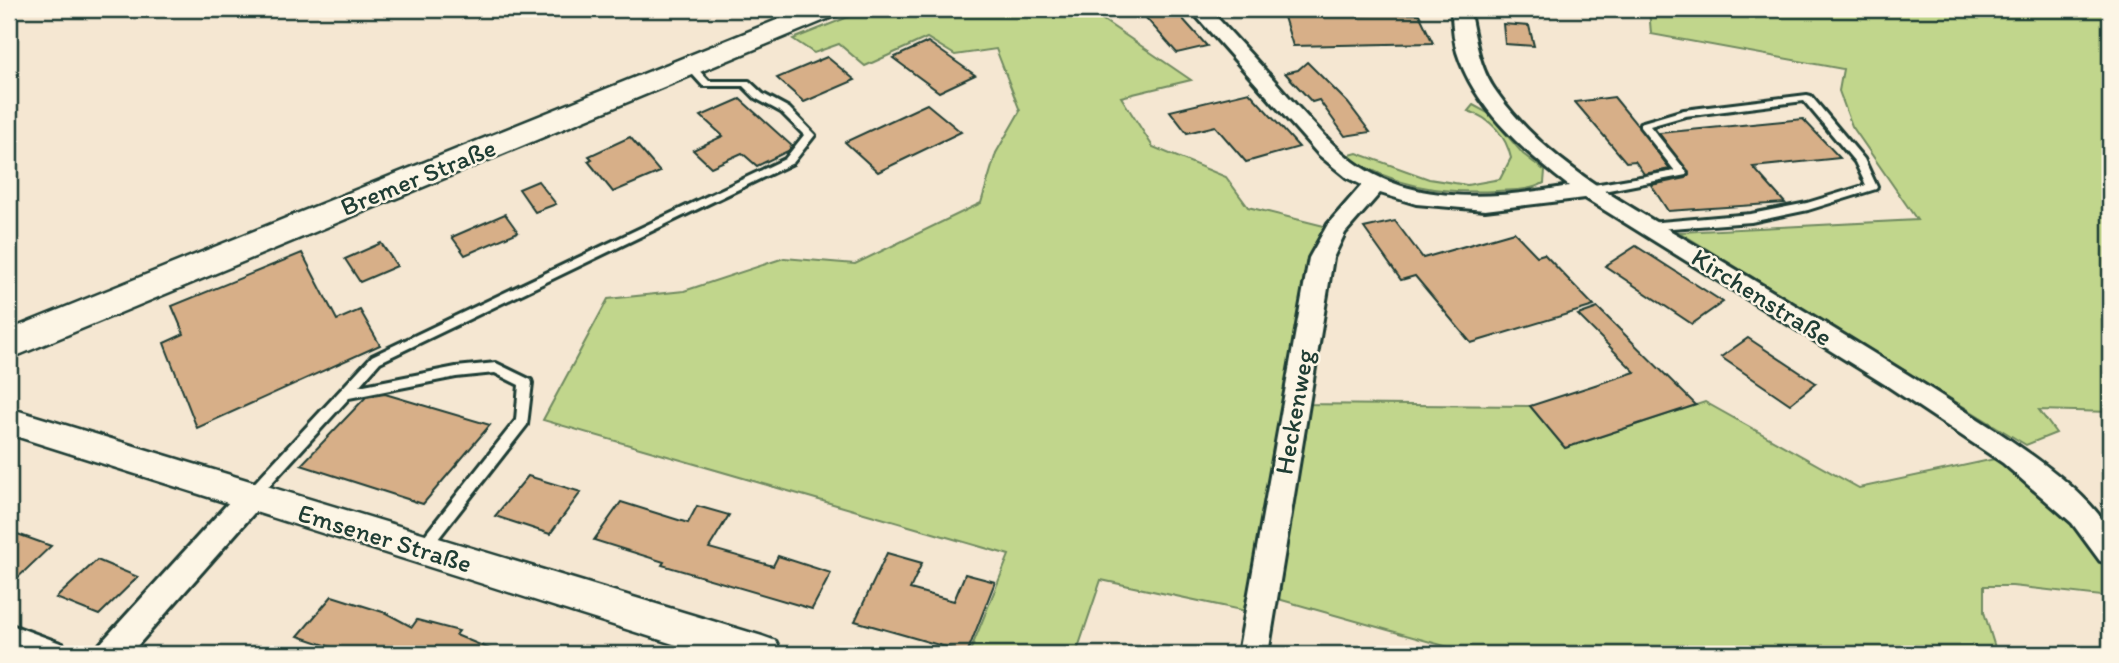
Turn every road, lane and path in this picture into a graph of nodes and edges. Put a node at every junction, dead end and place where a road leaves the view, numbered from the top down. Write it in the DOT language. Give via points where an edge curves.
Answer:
graph roads {
  1 [pos="827,9"];
  2 [pos="1199,9"];
  3 [pos="1460,9"];
  4 [pos="689,65"];
  5 [pos="1374,186"];
  6 [pos="1588,190"];
  7 [pos="1649,227"];
  8 [pos="9,345"];
  9 [pos="345,394"];
  10 [pos="9,421"];
  11 [pos="251,497"];
  12 [pos="422,550"];
  13 [pos="2110,552"];
  14 [pos="9,638"];
  15 [pos="52,654"];
  16 [pos="111,654"];
  17 [pos="762,654"];
  18 [pos="1253,654"];
  1 -- 4 [label="main road, Bremer Straße"];
  2 -- 5 [label="street" via="1326,150"];
  3 -- 6 [label="street, Kirchenstraße" via="1467,51 1481,85 1532,143"];
  4 -- 8 [label="main road, Bremer Straße"];
  4 -- 9 [label="lane" via="706,84 746,83 785,110 810,135 789,161 376,359"];
  5 -- 6 [label="street" via="1405,197 1442,201 1535,200"];
  5 -- 18 [label="street, Heckenweg" via="1336,229 1321,258"];
  6 -- 7 [label="street, Kirchenstraße"];
  6 -- 7 [label="lane" via="1682,173 1644,125 1684,113 1807,99 1860,161 1872,187 1751,218"];
  7 -- 13 [label="street, Kirchenstraße" via="2012,455 2082,516"];
  9 -- 11 [label="lane"];
  9 -- 12 [label="lane" via="496,368 526,383 522,421"];
  10 -- 11 [label="street, Emsener Straße"];
  11 -- 12 [label="street, Emsener Straße"];
  11 -- 16 [label="street"];
  12 -- 17 [label="street, Emsener Straße"];
  14 -- 15 [label="street"];
}
